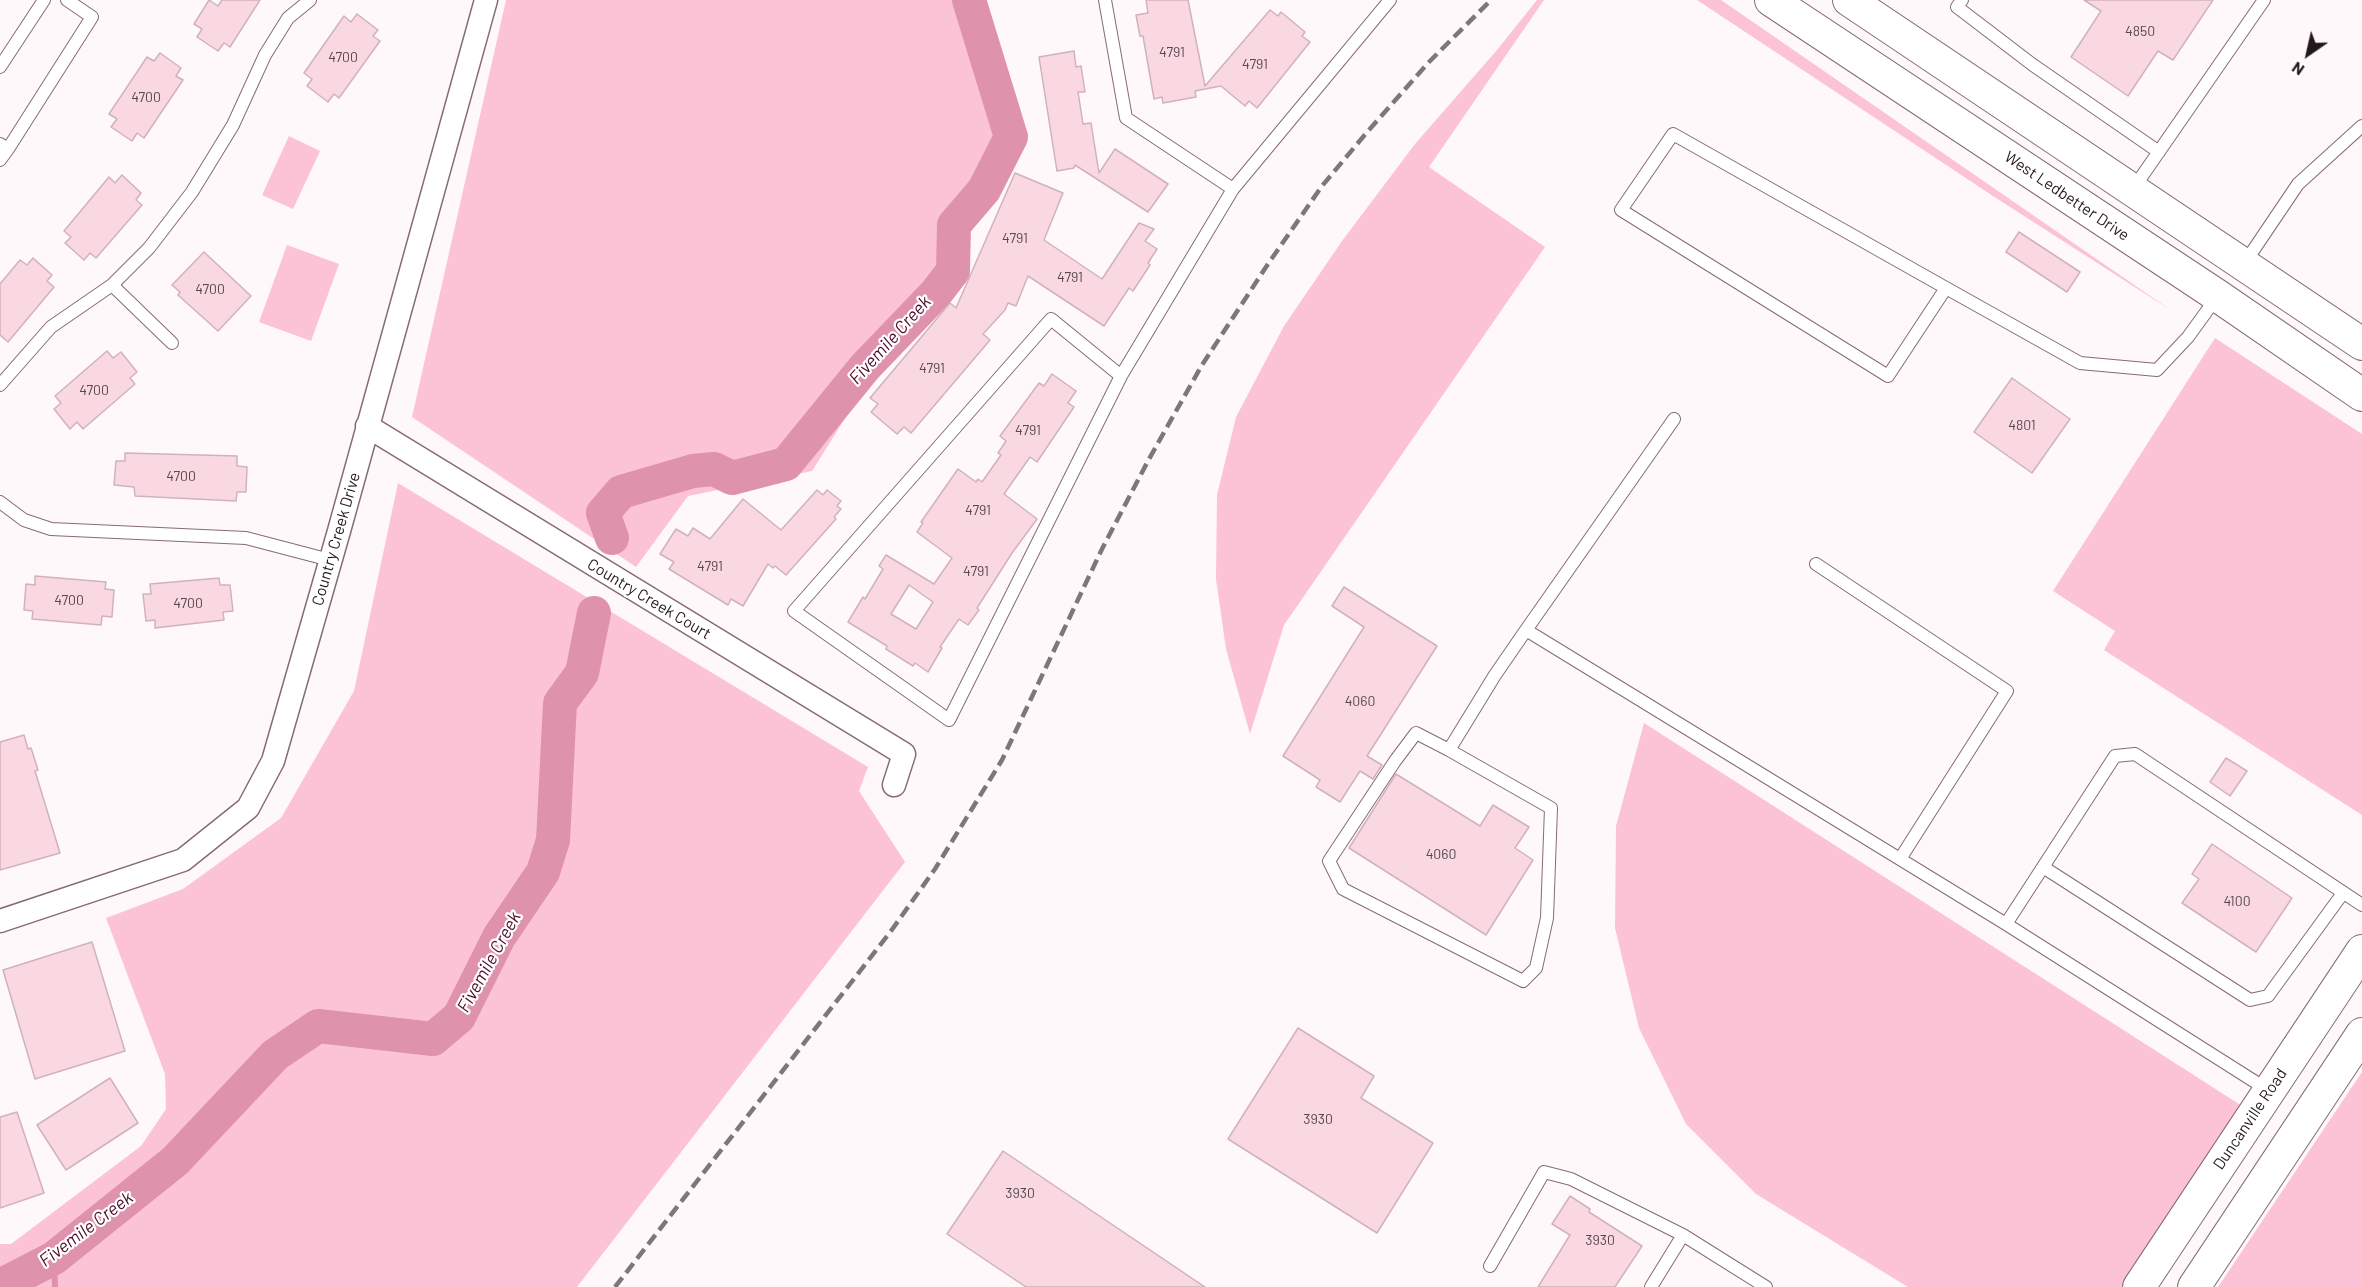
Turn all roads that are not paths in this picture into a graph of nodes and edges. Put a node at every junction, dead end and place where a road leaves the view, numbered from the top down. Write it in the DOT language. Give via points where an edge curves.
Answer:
graph roads {
  1 [pos="44,0"];
  2 [pos="67,0"];
  3 [pos="310,0"];
  4 [pos="1105,0"];
  5 [pos="1390,0"];
  6 [pos="1771,0"];
  7 [pos="1849,0"];
  8 [pos="1962,0"];
  9 [pos="2264,0"];
  10 [pos="481,1"];
  11 [pos="0,67"];
  12 [pos="2362,126"];
  13 [pos="4,146"];
  14 [pos="2159,152"];
  15 [pos="0,160"];
  16 [pos="1233,189"];
  17 [pos="2133,190"];
  18 [pos="2244,264"];
  19 [pos="112,285"];
  20 [pos="1946,288"];
  21 [pos="2218,296"];
  22 [pos="172,343"];
  23 [pos="2362,344"];
  24 [pos="1121,376"];
  25 [pos="0,385"];
  26 [pos="2362,395"];
  27 [pos="1674,420"];
  28 [pos="367,426"];
  29 [pos="0,501"];
  30 [pos="330,560"];
  31 [pos="1816,564"];
  32 [pos="1526,630"];
  33 [pos="1449,750"];
  34 [pos="894,785"];
  35 [pos="1900,858"];
  36 [pos="2043,867"];
  37 [pos="2343,893"];
  38 [pos="2362,905"];
  39 [pos="0,921"];
  40 [pos="2006,924"];
  41 [pos="2362,951"];
  42 [pos="2362,1034"];
  43 [pos="2269,1091"];
  44 [pos="2308,1116"];
  45 [pos="1683,1235"];
  46 [pos="1490,1266"];
  47 [pos="1651,1287"];
  48 [pos="1766,1287"];
  49 [pos="2139,1287"];
  50 [pos="2194,1287"];
  1 -- 11 [label="lane"];
  2 -- 13 [label="lane" via="92,17"];
  3 -- 19 [label="lane" via="288,18 265,55 241,110 192,192 149,249"];
  4 -- 16 [label="lane" via="1126,118"];
  5 -- 16 [label="lane"];
  6 -- 21 [label="main road, West Ledbetter Drive"];
  7 -- 17 [label="main road"];
  8 -- 14 [label="lane" via="1957,7"];
  9 -- 14 [label="lane"];
  10 -- 28 [label="street, Country Creek Drive"];
  12 -- 18 [label="lane" via="2298,184"];
  13 -- 15 [label="lane"];
  14 -- 17 [label="lane"];
  16 -- 24 [label="lane"];
  17 -- 18 [label="main road"];
  18 -- 21 [label="main road"];
  18 -- 23 [label="main road"];
  19 -- 22 [label="lane"];
  19 -- 25 [label="lane" via="51,327"];
  20 -- 20 [label="lane" via="1673,134 1621,210 1888,376"];
  20 -- 21 [label="lane" via="2080,363 2157,370"];
  21 -- 26 [label="main road, West Ledbetter Drive"];
  24 -- 24 [label="lane" via="949,720 794,611 1051,319"];
  27 -- 32 [label="lane"];
  28 -- 30 [label="street, Country Creek Drive"];
  28 -- 34 [label="street, Country Creek Court" via="904,754"];
  29 -- 30 [label="lane" via="24,520 51,529 246,538"];
  30 -- 39 [label="street, Country Creek Drive" via="273,761 248,808 183,860"];
  31 -- 35 [label="lane" via="2007,691"];
  32 -- 33 [label="lane"];
  32 -- 35 [label="lane"];
  33 -- 33 [label="lane" via="1416,733 1329,861 1343,889 1523,981 1536,968 1547,918 1551,808"];
  35 -- 40 [label="lane"];
  36 -- 37 [label="lane" via="2250,1000 2268,996"];
  36 -- 37 [label="lane" via="2115,756 2135,754"];
  36 -- 40 [label="lane"];
  37 -- 38 [label="lane"];
  40 -- 43 [label="lane"];
  41 -- 43 [label="main road, Duncanville Road"];
  42 -- 44 [label="main road"];
  43 -- 44 [label="main road"];
  43 -- 49 [label="main road, Duncanville Road"];
  44 -- 50 [label="main road"];
  45 -- 46 [label="lane" via="1571,1179 1544,1172"];
  45 -- 47 [label="lane"];
  45 -- 48 [label="lane"];
}
